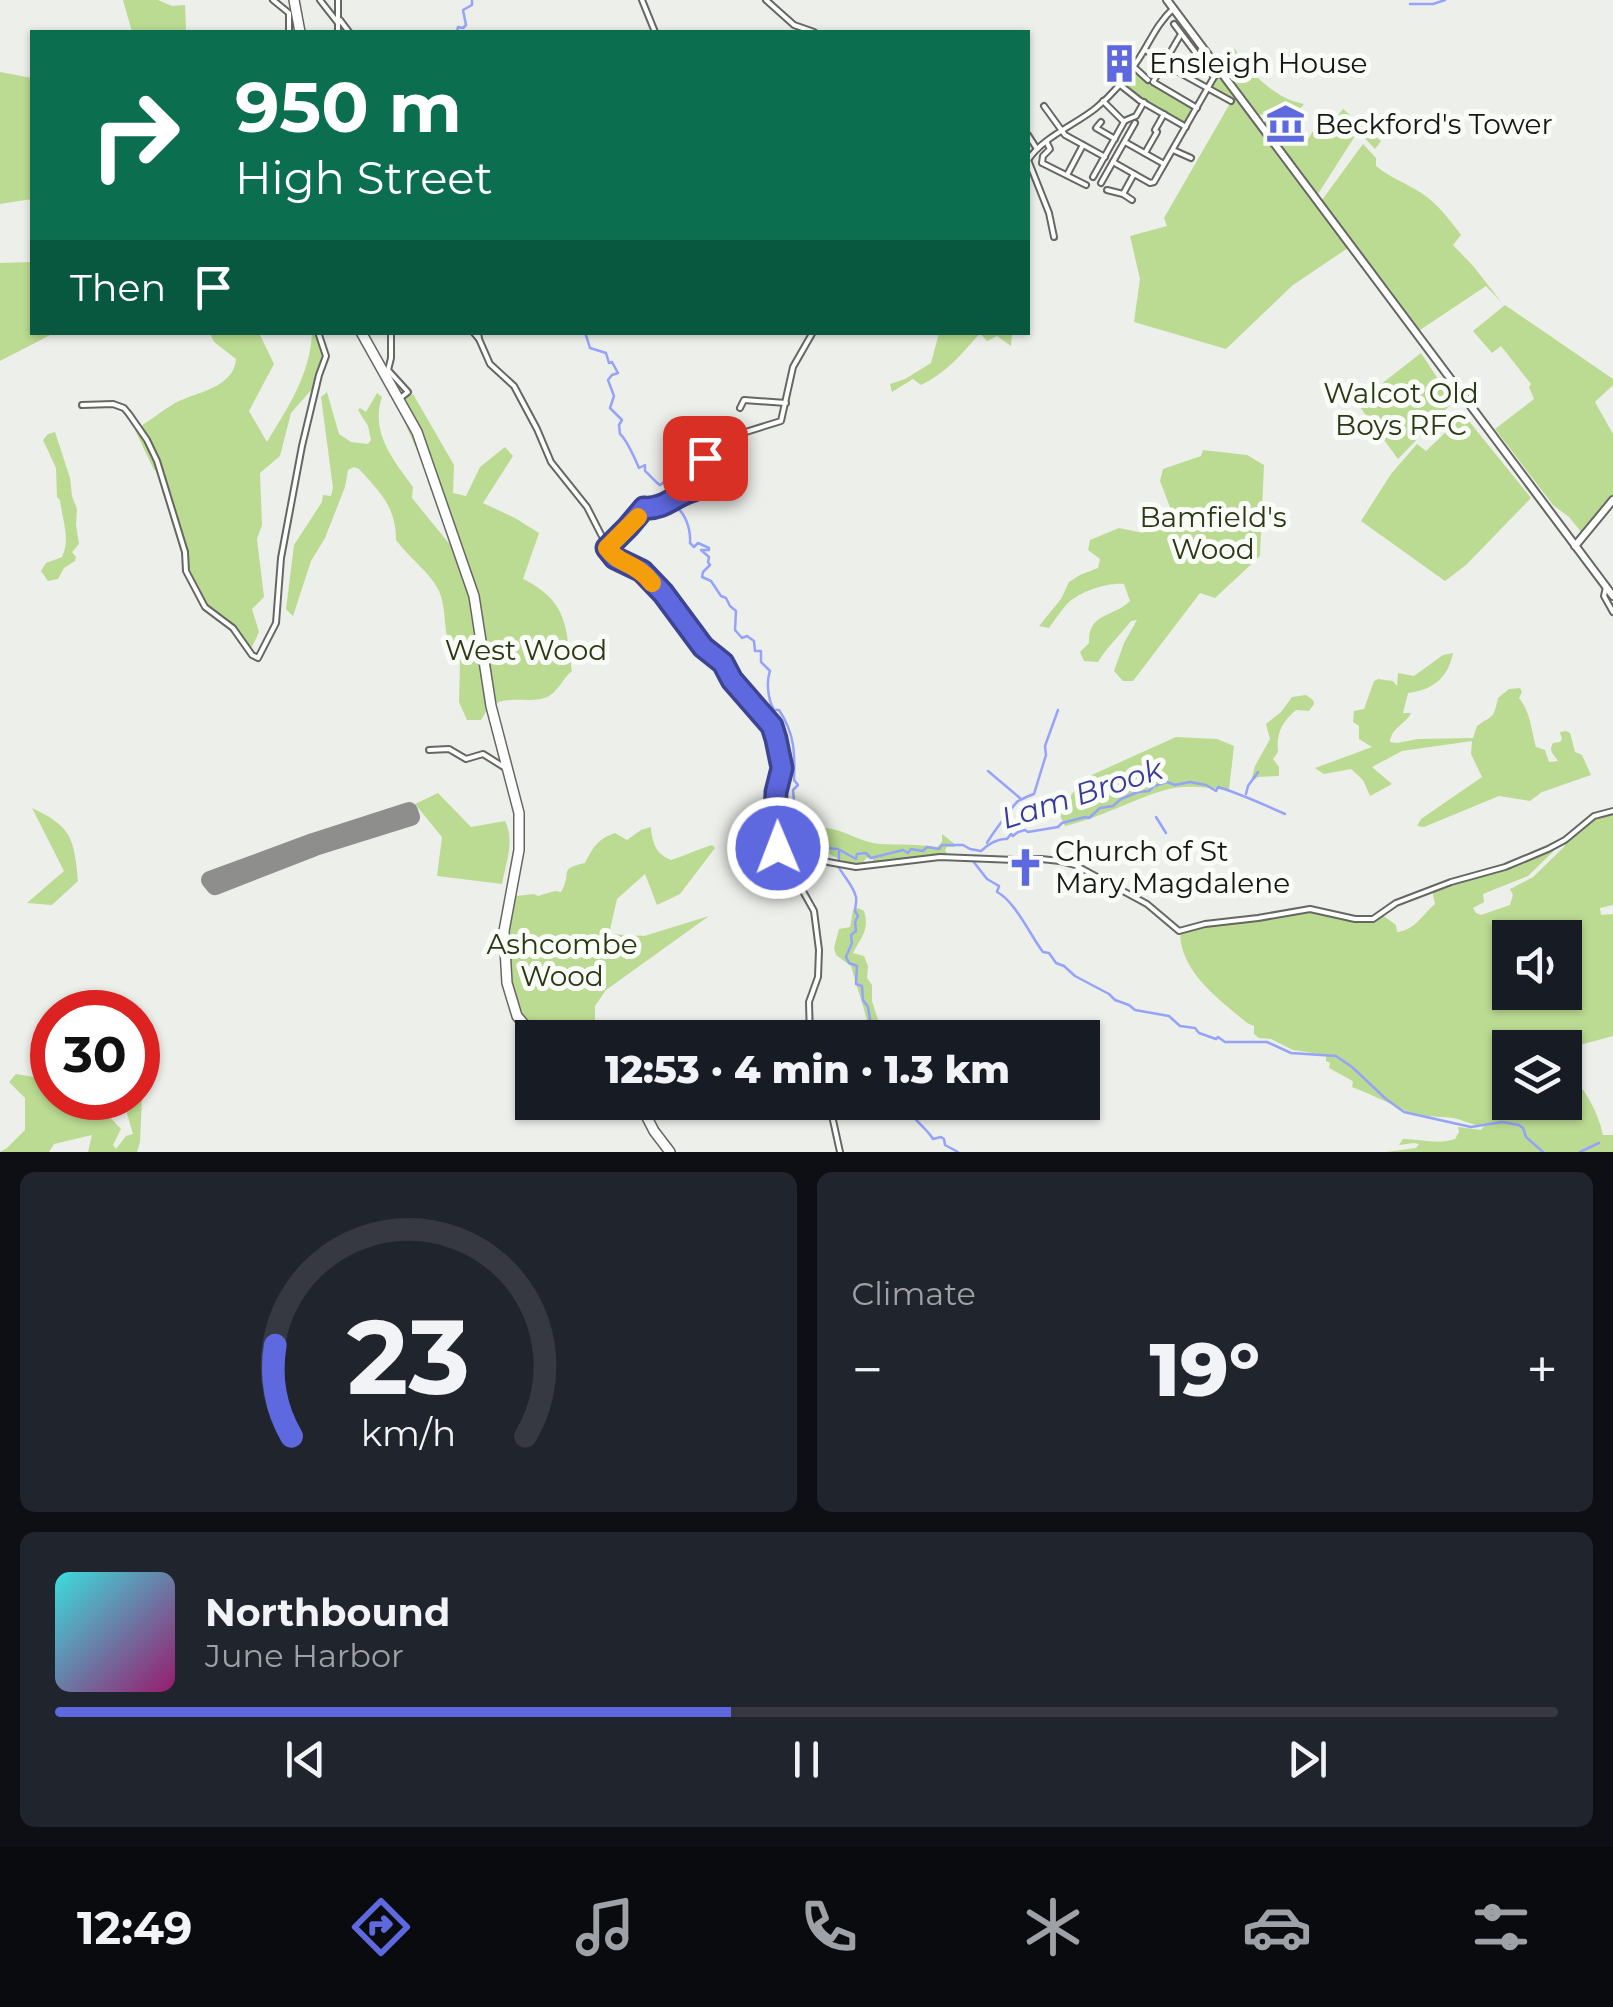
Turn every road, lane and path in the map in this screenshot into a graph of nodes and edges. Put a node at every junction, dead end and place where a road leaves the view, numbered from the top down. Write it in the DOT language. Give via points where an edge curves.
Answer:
graph roads {
  1 [pos="273,0"];
  2 [pos="292,0"];
  3 [pos="320,0"];
  4 [pos="338,0"];
  5 [pos="642,0"];
  6 [pos="766,0"];
  7 [pos="1167,0"];
  8 [pos="1174,8"];
  9 [pos="338,21"];
  10 [pos="1174,24"];
  11 [pos="294,30"];
  12 [pos="295,30"];
  13 [pos="338,30"];
  14 [pos="346,30"];
  15 [pos="654,30"];
  16 [pos="809,30"];
  17 [pos="1181,34"];
  18 [pos="1145,48"];
  19 [pos="1156,56"];
  20 [pos="1198,56"];
  21 [pos="1164,64"];
  22 [pos="1192,66"];
  23 [pos="1134,67"];
  24 [pos="1218,74"];
  25 [pos="1148,80"];
  26 [pos="1119,84"];
  27 [pos="1208,88"];
  28 [pos="1229,98"];
  29 [pos="1140,100"];
  30 [pos="1103,101"];
  31 [pos="1044,106"];
  32 [pos="1197,108"];
  33 [pos="1164,114"];
  34 [pos="1101,122"];
  35 [pos="1131,122"];
  36 [pos="1186,127"];
  37 [pos="1063,132"];
  38 [pos="1030,138"];
  39 [pos="1114,139"];
  40 [pos="1054,141"];
  41 [pos="1126,142"];
  42 [pos="1048,145"];
  43 [pos="1083,145"];
  44 [pos="1037,148"];
  45 [pos="1173,150"];
  46 [pos="1145,153"];
  47 [pos="1030,157"];
  48 [pos="1104,157"];
  49 [pos="1190,158"];
  50 [pos="1113,162"];
  51 [pos="1164,164"];
  52 [pos="1030,165"];
  53 [pos="1134,174"];
  54 [pos="1066,175"];
  55 [pos="1093,177"];
  56 [pos="1102,183"];
  57 [pos="1086,185"];
  58 [pos="1106,190"];
  59 [pos="1123,194"];
  60 [pos="1132,200"];
  61 [pos="1054,238"];
  62 [pos="319,335"];
  63 [pos="363,335"];
  64 [pos="391,335"];
  65 [pos="477,335"];
  66 [pos="811,335"];
  67 [pos="396,394"];
  68 [pos="786,403"];
  69 [pos="82,405"];
  70 [pos="740,408"];
  71 [pos="1613,500"];
  72 [pos="1573,544"];
  73 [pos="607,548"];
  74 [pos="1606,587"];
  75 [pos="1613,596"];
  76 [pos="1613,612"];
  77 [pos="429,750"];
  78 [pos="507,769"];
  79 [pos="776,807"];
  80 [pos="1613,811"];
  81 [pos="520,1020"];
  82 [pos="810,1020"];
  83 [pos="648,1120"];
  84 [pos="833,1120"];
  85 [pos="670,1152"];
  86 [pos="840,1152"];
  1 -- 11 [label="street" via="289,13"];
  2 -- 12 [label="highway"];
  3 -- 9 [label="street"];
  4 -- 9 [label="street"];
  5 -- 15 [label="street"];
  6 -- 16 [label="street"];
  7 -- 8 [label="street"];
  8 -- 18 [label="street"];
  8 -- 24 [label="street"];
  9 -- 13 [label="street"];
  9 -- 14 [label="street"];
  10 -- 17 [label="street"];
  17 -- 20 [label="street"];
  17 -- 21 [label="street"];
  18 -- 19 [label="street"];
  18 -- 23 [label="street"];
  20 -- 22 [label="street"];
  20 -- 24 [label="street"];
  21 -- 27 [label="street"];
  21 -- 32 [label="street" via="1153,82"];
  23 -- 25 [label="street"];
  23 -- 26 [label="street"];
  24 -- 27 [label="street"];
  24 -- 72 [label="street"];
  26 -- 29 [label="street"];
  26 -- 30 [label="street"];
  27 -- 28 [label="street"];
  27 -- 32 [label="street"];
  29 -- 33 [label="street"];
  29 -- 35 [label="street"];
  30 -- 35 [label="street"];
  30 -- 37 [label="street"];
  31 -- 37 [label="street"];
  32 -- 36 [label="street"];
  33 -- 36 [label="street"];
  33 -- 46 [label="street"];
  34 -- 39 [label="street" via="1096,128"];
  35 -- 39 [label="street"];
  35 -- 41 [label="street"];
  36 -- 45 [label="street"];
  37 -- 42 [label="street"];
  37 -- 43 [label="street"];
  38 -- 44 [label="street"];
  39 -- 48 [label="street"];
  40 -- 42 [label="street"];
  41 -- 46 [label="street"];
  41 -- 50 [label="street"];
  42 -- 44 [label="street"];
  42 -- 54 [label="street" via="1042,163"];
  43 -- 48 [label="street"];
  43 -- 54 [label="street"];
  44 -- 47 [label="street"];
  45 -- 49 [label="street"];
  45 -- 51 [label="street"];
  46 -- 51 [label="street"];
  48 -- 55 [label="street"];
  50 -- 53 [label="street"];
  50 -- 56 [label="street"];
  51 -- 53 [label="street" via="1153,183"];
  52 -- 61 [label="street"];
  53 -- 59 [label="street"];
  54 -- 57 [label="street"];
  58 -- 59 [label="street"];
  59 -- 60 [label="street"];
  62 -- 69 [label="street" via="326,358 280,558 276,624 258,658 205,606 186,570 157,461 129,414 113,404"];
  63 -- 67 [label="highway"];
  64 -- 67 [label="street" via="388,370 407,390"];
  65 -- 73 [label="street" via="490,364 514,386 551,462"];
  66 -- 68 [label="street" via="794,367"];
  67 -- 78 [label="highway" via="417,432 466,570"];
  68 -- 70 [label="street" via="744,400"];
  68 -- 73 [label="street" via="781,421 720,440 705,458 696,488 656,509 644,508"];
  71 -- 72 [label="street"];
  72 -- 74 [label="street"];
  73 -- 79 [label="street" via="663,593 772,726 782,768"];
  74 -- 75 [label="street"];
  74 -- 76 [label="street"];
  77 -- 78 [label="street" via="449,749 466,759 483,754"];
  78 -- 81 [label="highway" via="520,836 504,931 506,972"];
  79 -- 80 [label="street" via="795,838 824,861 1060,861 1148,904 1180,930 1310,909 1373,919 1396,903 1564,841 1594,816"];
  79 -- 82 [label="street" via="778,848 816,920 820,959"];
  83 -- 85 [label="highway"];
  84 -- 86 [label="street"];
}
